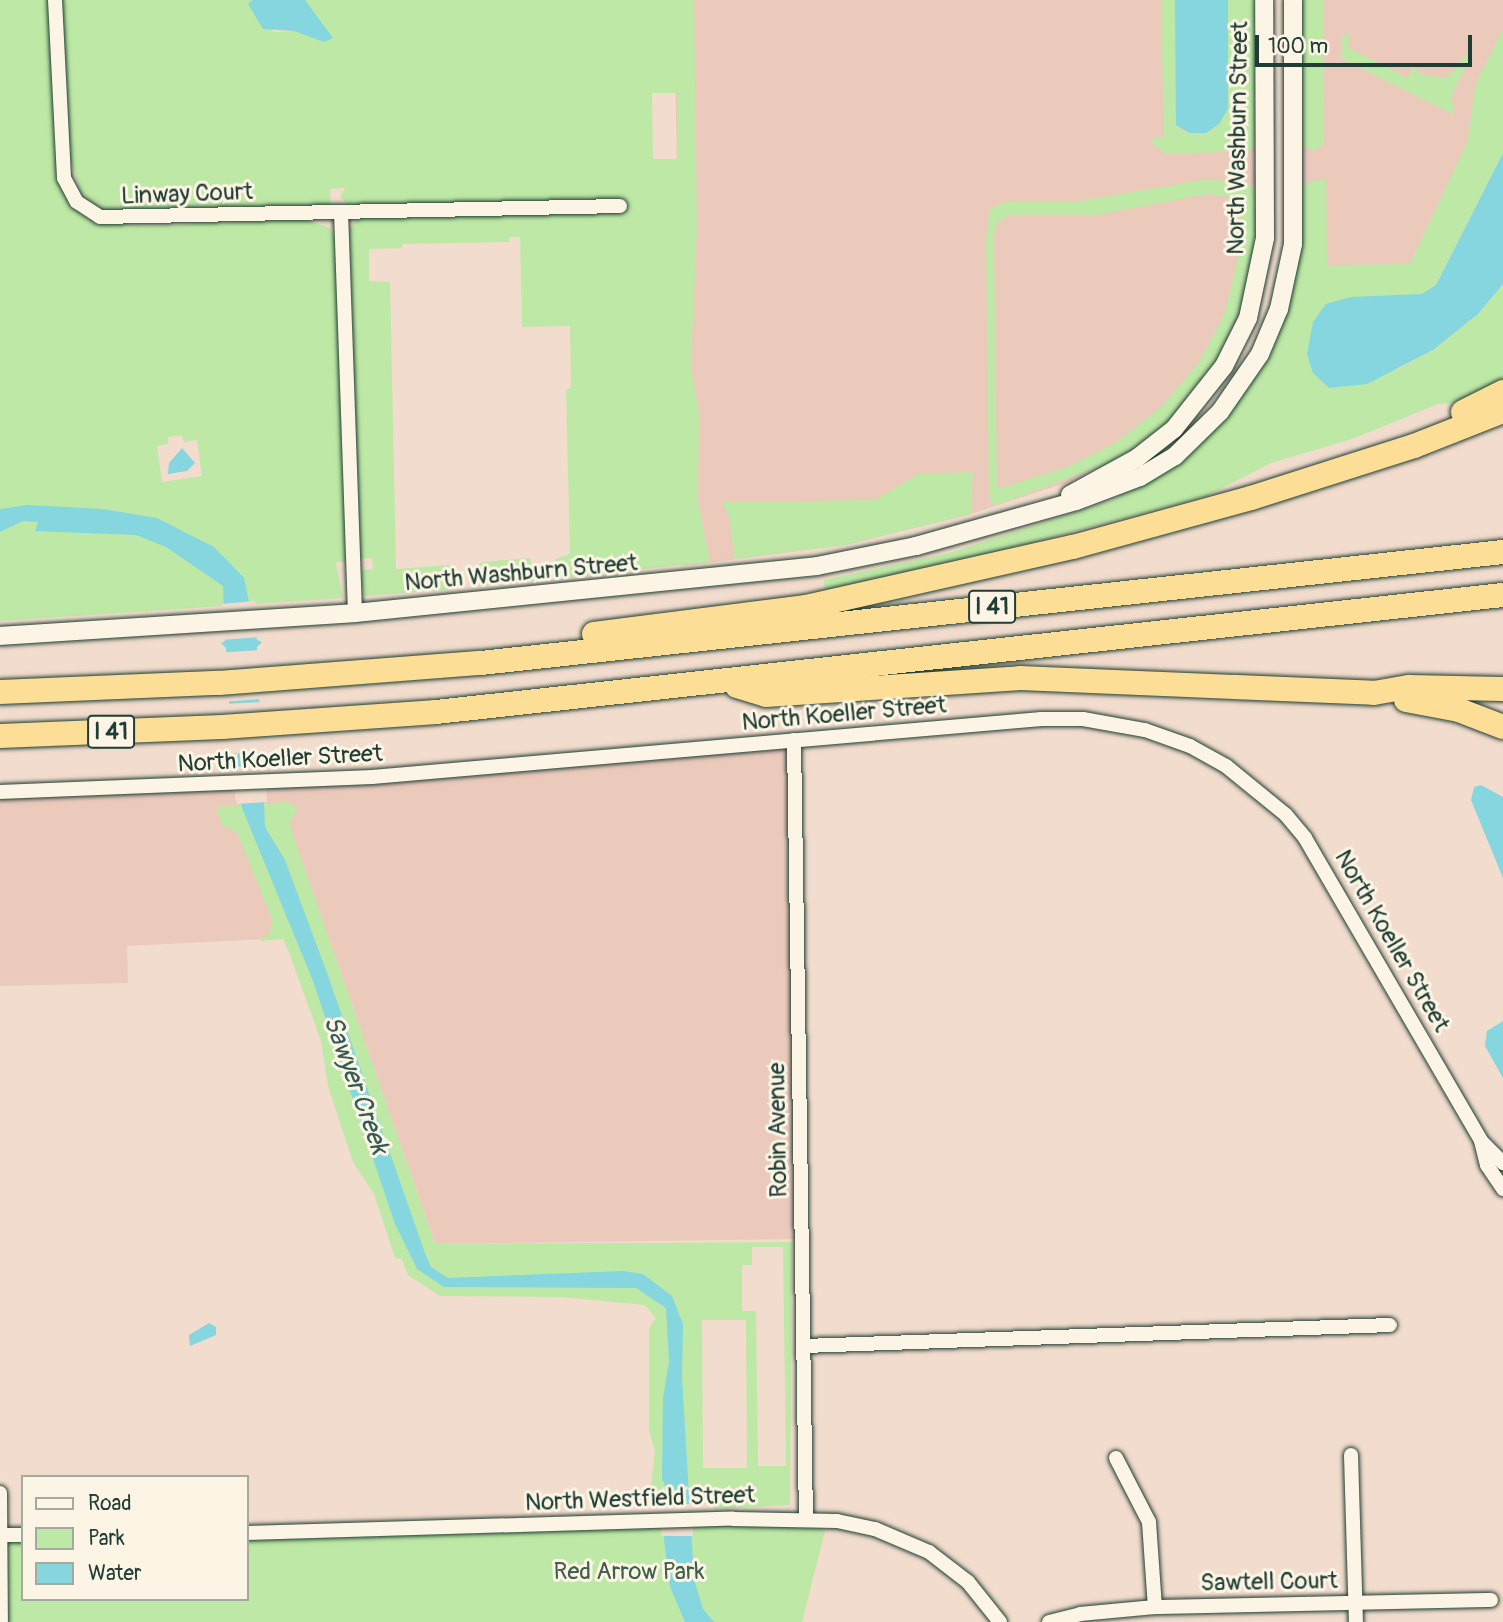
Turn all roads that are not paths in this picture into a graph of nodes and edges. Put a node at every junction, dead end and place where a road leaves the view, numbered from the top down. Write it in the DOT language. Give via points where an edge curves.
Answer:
graph roads {
  1 [pos="55,0"];
  2 [pos="1264,0"];
  3 [pos="1293,0"];
  4 [pos="620,206"];
  5 [pos="341,212"];
  6 [pos="1503,392"];
  7 [pos="1503,411"];
  8 [pos="1397,448"];
  9 [pos="1039,511"];
  10 [pos="1503,552"];
  11 [pos="1503,595"];
  12 [pos="355,613"];
  13 [pos="0,636"];
  14 [pos="481,663"];
  15 [pos="727,683"];
  16 [pos="1503,689"];
  17 [pos="0,692"];
  18 [pos="1389,693"];
  19 [pos="1503,727"];
  20 [pos="0,736"];
  21 [pos="794,740"];
  22 [pos="0,792"];
  23 [pos="1481,1141"];
  24 [pos="1503,1163"];
  25 [pos="1503,1189"];
  26 [pos="1390,1325"];
  27 [pos="804,1346"];
  28 [pos="1352,1455"];
  29 [pos="1116,1458"];
  30 [pos="0,1493"];
  31 [pos="806,1519"];
  32 [pos="248,1533"];
  33 [pos="0,1535"];
  34 [pos="21,1535"];
  35 [pos="1491,1600"];
  36 [pos="1356,1603"];
  37 [pos="1155,1607"];
  38 [pos="1,1622"];
  39 [pos="1000,1622"];
  40 [pos="1049,1622"];
  41 [pos="1356,1622"];
  1 -- 5 [label="street, Linway Court" via="64,178 88,211 114,219"];
  2 -- 9 [label="street, North Washburn Street" via="1265,238 1248,318 1224,366 1174,429 1122,467"];
  3 -- 9 [label="street, North Washburn Street" via="1293,244 1285,289 1260,354 1220,412 1175,456 1110,491"];
  4 -- 5 [label="street, Linway Court"];
  5 -- 12 [label="street"];
  6 -- 8 [label="highway"];
  7 -- 8 [label="highway" via="1414,446"];
  8 -- 14 [label="highway" via="1167,523 903,589 711,622 508,643"];
  9 -- 12 [label="street, North Washburn Street" via="916,546 817,566"];
  10 -- 14 [label="highway, I 41"];
  11 -- 15 [label="highway, I 41"];
  12 -- 13 [label="street, North Washburn Street"];
  14 -- 17 [label="highway, I 41" via="219,683"];
  15 -- 18 [label="highway" via="766,695 1020,678"];
  15 -- 20 [label="highway, I 41" via="270,724"];
  16 -- 18 [label="highway" via="1409,687"];
  18 -- 19 [label="highway" via="1459,710"];
  21 -- 22 [label="street, North Koeller Street" via="274,783"];
  21 -- 23 [label="street, North Koeller Street" via="1083,719 1168,736 1226,765 1286,815 1317,854"];
  21 -- 27 [label="street, Robin Avenue"];
  23 -- 24 [label="street, North Koeller Street"];
  23 -- 25 [label="street, North Koeller Street" via="1487,1165"];
  26 -- 27 [label="street"];
  27 -- 31 [label="street, Robin Avenue"];
  28 -- 36 [label="street"];
  29 -- 37 [label="street" via="1149,1522"];
  30 -- 33 [label="street"];
  31 -- 32 [label="street, North Westfield Street"];
  31 -- 39 [label="street, North Westfield Street" via="856,1524 911,1543 968,1582"];
  33 -- 34 [label="street"];
  33 -- 38 [label="street"];
  35 -- 36 [label="street, Sawtell Court"];
  36 -- 37 [label="street, Sawtell Court"];
  36 -- 41 [label="street"];
  37 -- 40 [label="street, Sawtell Court" via="1080,1614"];
}
